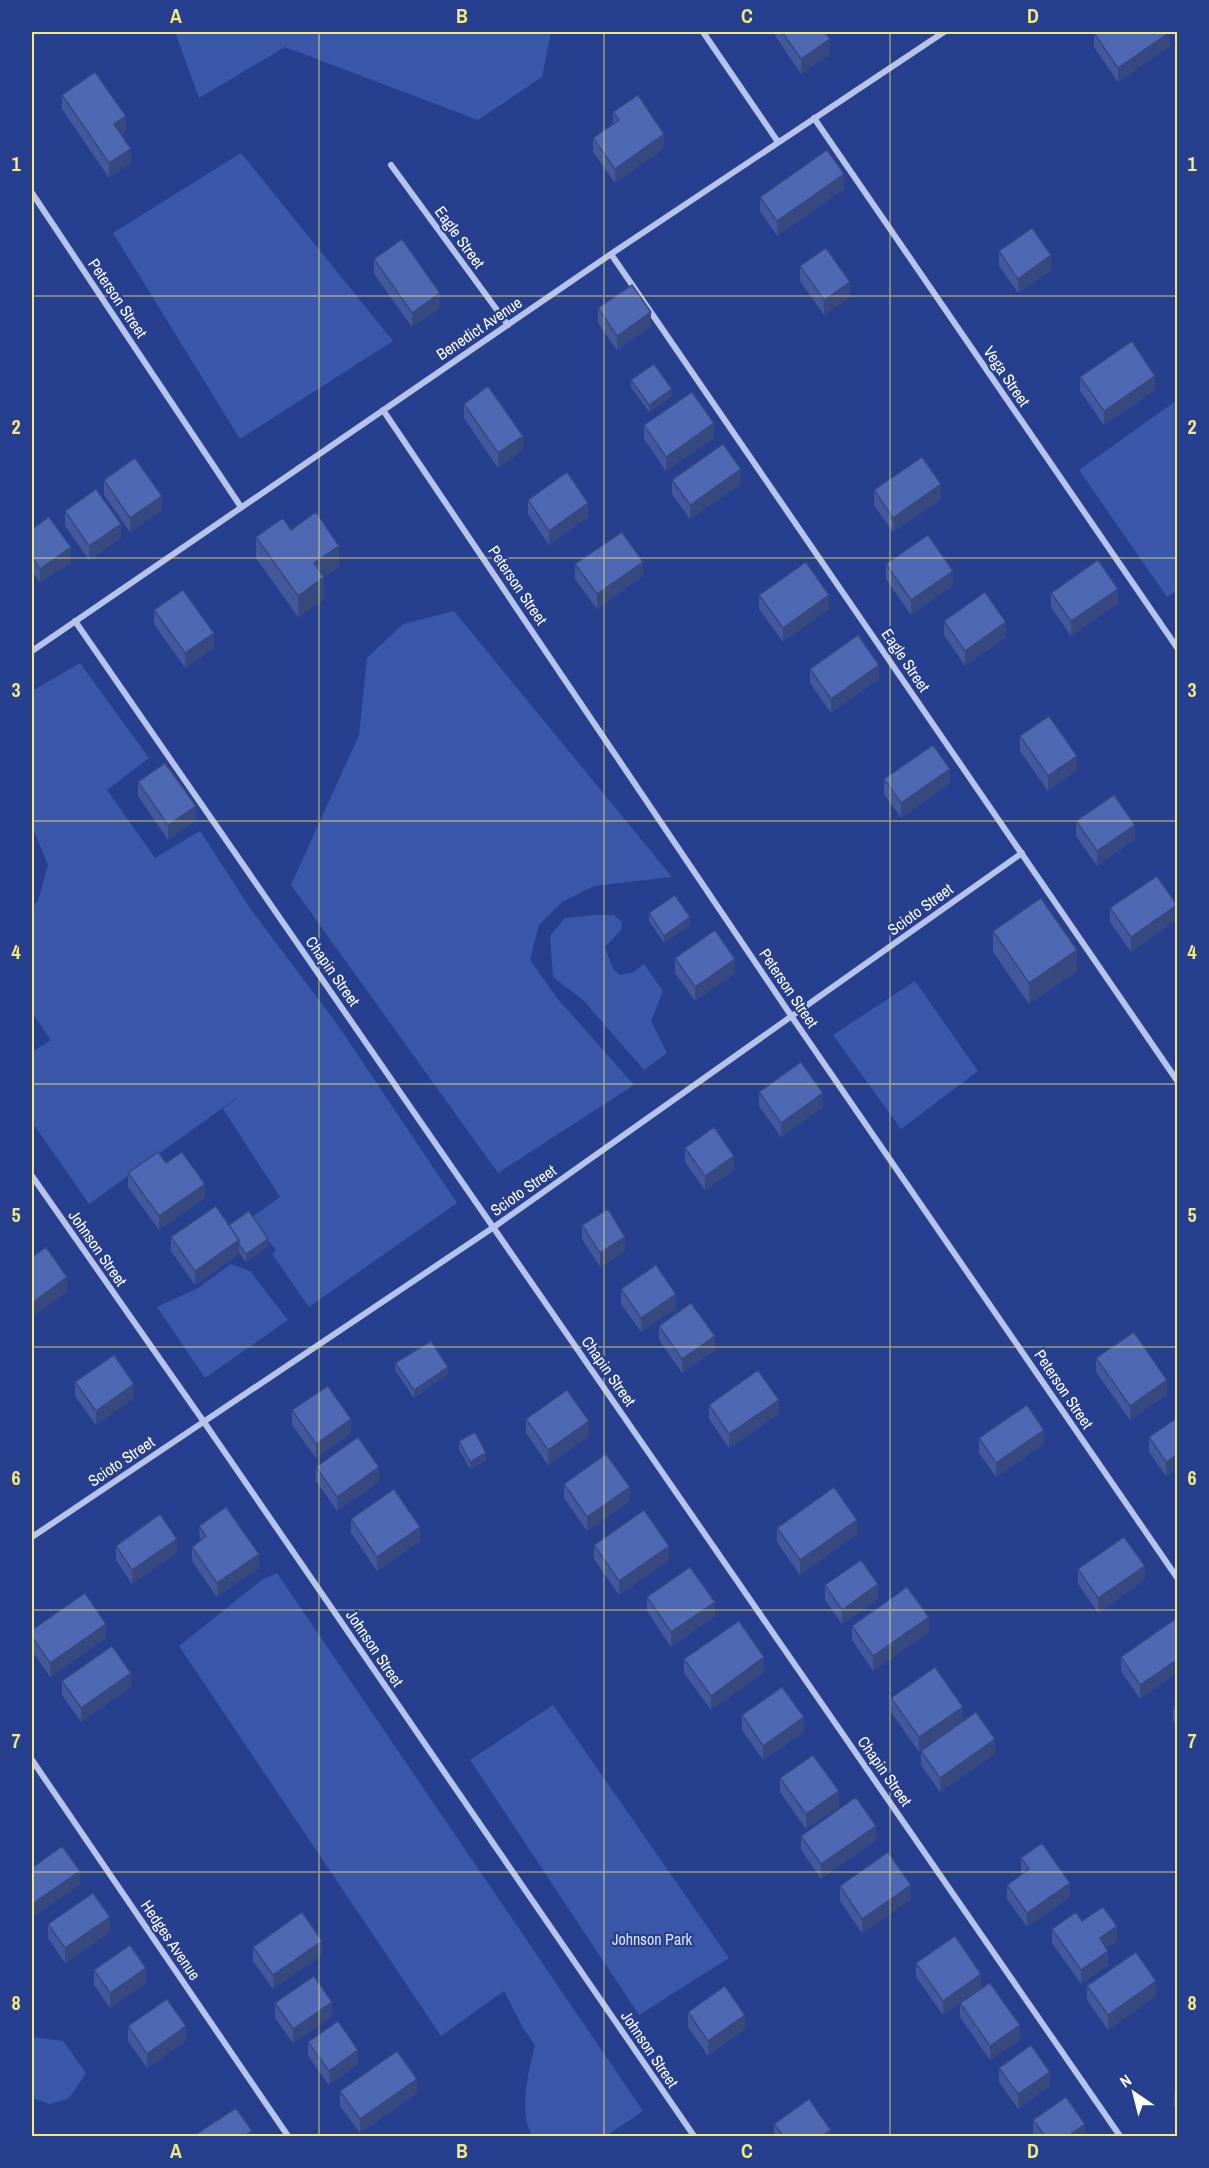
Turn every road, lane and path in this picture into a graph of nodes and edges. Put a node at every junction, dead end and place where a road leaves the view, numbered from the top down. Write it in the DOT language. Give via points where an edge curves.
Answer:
graph roads {
  1 [pos="703,32"];
  2 [pos="944,32"];
  3 [pos="814,118"];
  4 [pos="778,142"];
  5 [pos="391,165"];
  6 [pos="32,194"];
  7 [pos="611,254"];
  8 [pos="508,325"];
  9 [pos="383,410"];
  10 [pos="242,507"];
  11 [pos="75,621"];
  12 [pos="1178,649"];
  13 [pos="32,651"];
  14 [pos="1022,852"];
  15 [pos="792,1017"];
  16 [pos="1178,1082"];
  17 [pos="32,1176"];
  18 [pos="494,1227"];
  19 [pos="204,1422"];
  20 [pos="32,1537"];
  21 [pos="1178,1579"];
  22 [pos="32,1760"];
  23 [pos="288,2136"];
  24 [pos="694,2136"];
  25 [pos="1120,2136"];
  1 -- 4 [label="street"];
  2 -- 3 [label="street, Benedict Avenue"];
  3 -- 4 [label="street, Benedict Avenue"];
  3 -- 12 [label="street, Vega Street"];
  4 -- 7 [label="street, Benedict Avenue"];
  5 -- 8 [label="street, Eagle Street"];
  6 -- 10 [label="street, Peterson Street"];
  7 -- 8 [label="street, Benedict Avenue"];
  7 -- 14 [label="street, Eagle Street"];
  8 -- 9 [label="street, Benedict Avenue"];
  9 -- 10 [label="street, Benedict Avenue"];
  9 -- 15 [label="street, Peterson Street"];
  10 -- 11 [label="street, Benedict Avenue"];
  11 -- 13 [label="street, Benedict Avenue"];
  11 -- 18 [label="street, Chapin Street"];
  14 -- 15 [label="street, Scioto Street"];
  14 -- 16 [label="street, Eagle Street"];
  15 -- 18 [label="street, Scioto Street"];
  15 -- 21 [label="street, Peterson Street"];
  17 -- 19 [label="street, Johnson Street"];
  18 -- 19 [label="street, Scioto Street"];
  18 -- 25 [label="street, Chapin Street"];
  19 -- 20 [label="street, Scioto Street"];
  19 -- 24 [label="street, Johnson Street"];
  22 -- 23 [label="street, Hedges Avenue"];
}
